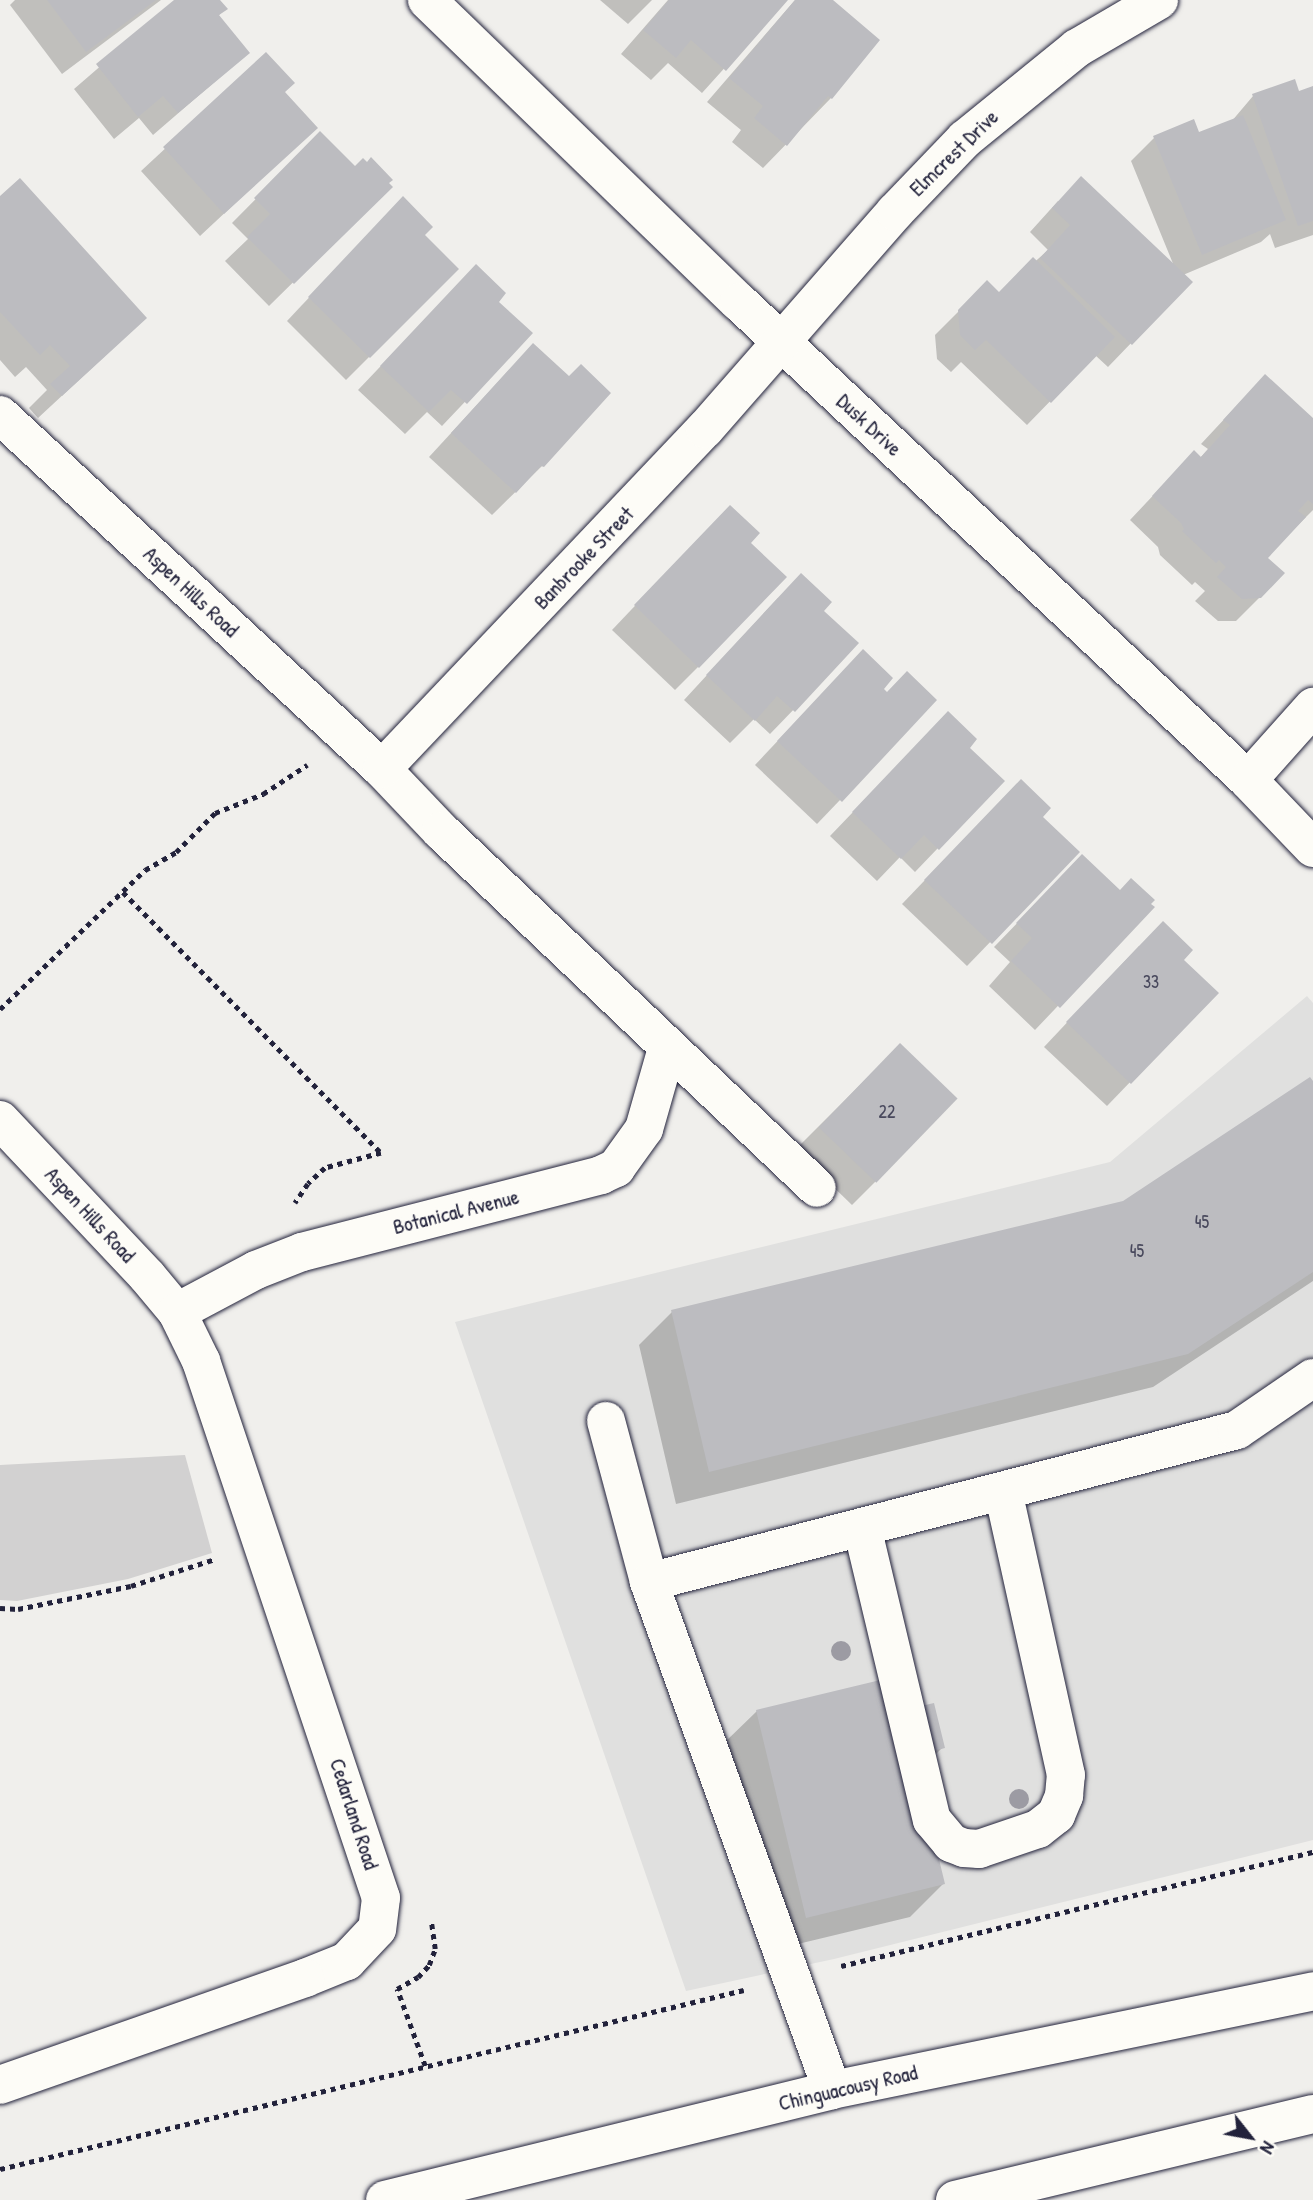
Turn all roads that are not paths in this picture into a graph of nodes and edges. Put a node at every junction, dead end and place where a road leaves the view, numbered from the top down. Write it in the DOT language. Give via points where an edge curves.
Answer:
graph roads {
  1 [pos="427,0"];
  2 [pos="1159,0"];
  3 [pos="781,342"];
  4 [pos="0,415"];
  5 [pos="1313,707"];
  6 [pos="382,769"];
  7 [pos="1248,780"];
  8 [pos="1313,848"];
  9 [pos="667,1048"];
  10 [pos="0,1120"];
  11 [pos="817,1188"];
  12 [pos="177,1312"];
  13 [pos="1313,1378"];
  14 [pos="606,1421"];
  15 [pos="1003,1491"];
  16 [pos="862,1527"];
  17 [pos="649,1582"];
  18 [pos="1313,1991"];
  19 [pos="0,2085"];
  20 [pos="832,2090"];
  21 [pos="1313,2114"];
  22 [pos="385,2200"];
  23 [pos="955,2200"];
  1 -- 3 [label="street, Dusk Drive"];
  2 -- 3 [label="street, Elmcrest Drive" via="1077,48 965,139"];
  3 -- 6 [label="street, Banbrooke Street" via="593,549"];
  3 -- 7 [label="street, Dusk Drive"];
  4 -- 6 [label="street, Aspen Hills Road"];
  5 -- 7 [label="street"];
  6 -- 9 [label="street"];
  7 -- 8 [label="street, Dusk Drive"];
  9 -- 11 [label="street"];
  9 -- 12 [label="street, Botanical Avenue" via="644,1129 616,1168 302,1252 256,1270"];
  10 -- 12 [label="street, Aspen Hills Road"];
  12 -- 19 [label="street, Cedarland Road" via="201,1360 371,1862 381,1898 377,1929 346,1961"];
  13 -- 15 [label="street" via="1237,1430"];
  14 -- 17 [label="street"];
  15 -- 16 [label="street"];
  15 -- 16 [label="street" via="1066,1775 1056,1815 1038,1829 979,1849 951,1843 932,1820"];
  16 -- 17 [label="street"];
  17 -- 20 [label="street"];
  18 -- 20 [label="street, Chinguacousy Road"];
  20 -- 22 [label="street, Chinguacousy Road"];
  21 -- 23 [label="street"];
}
